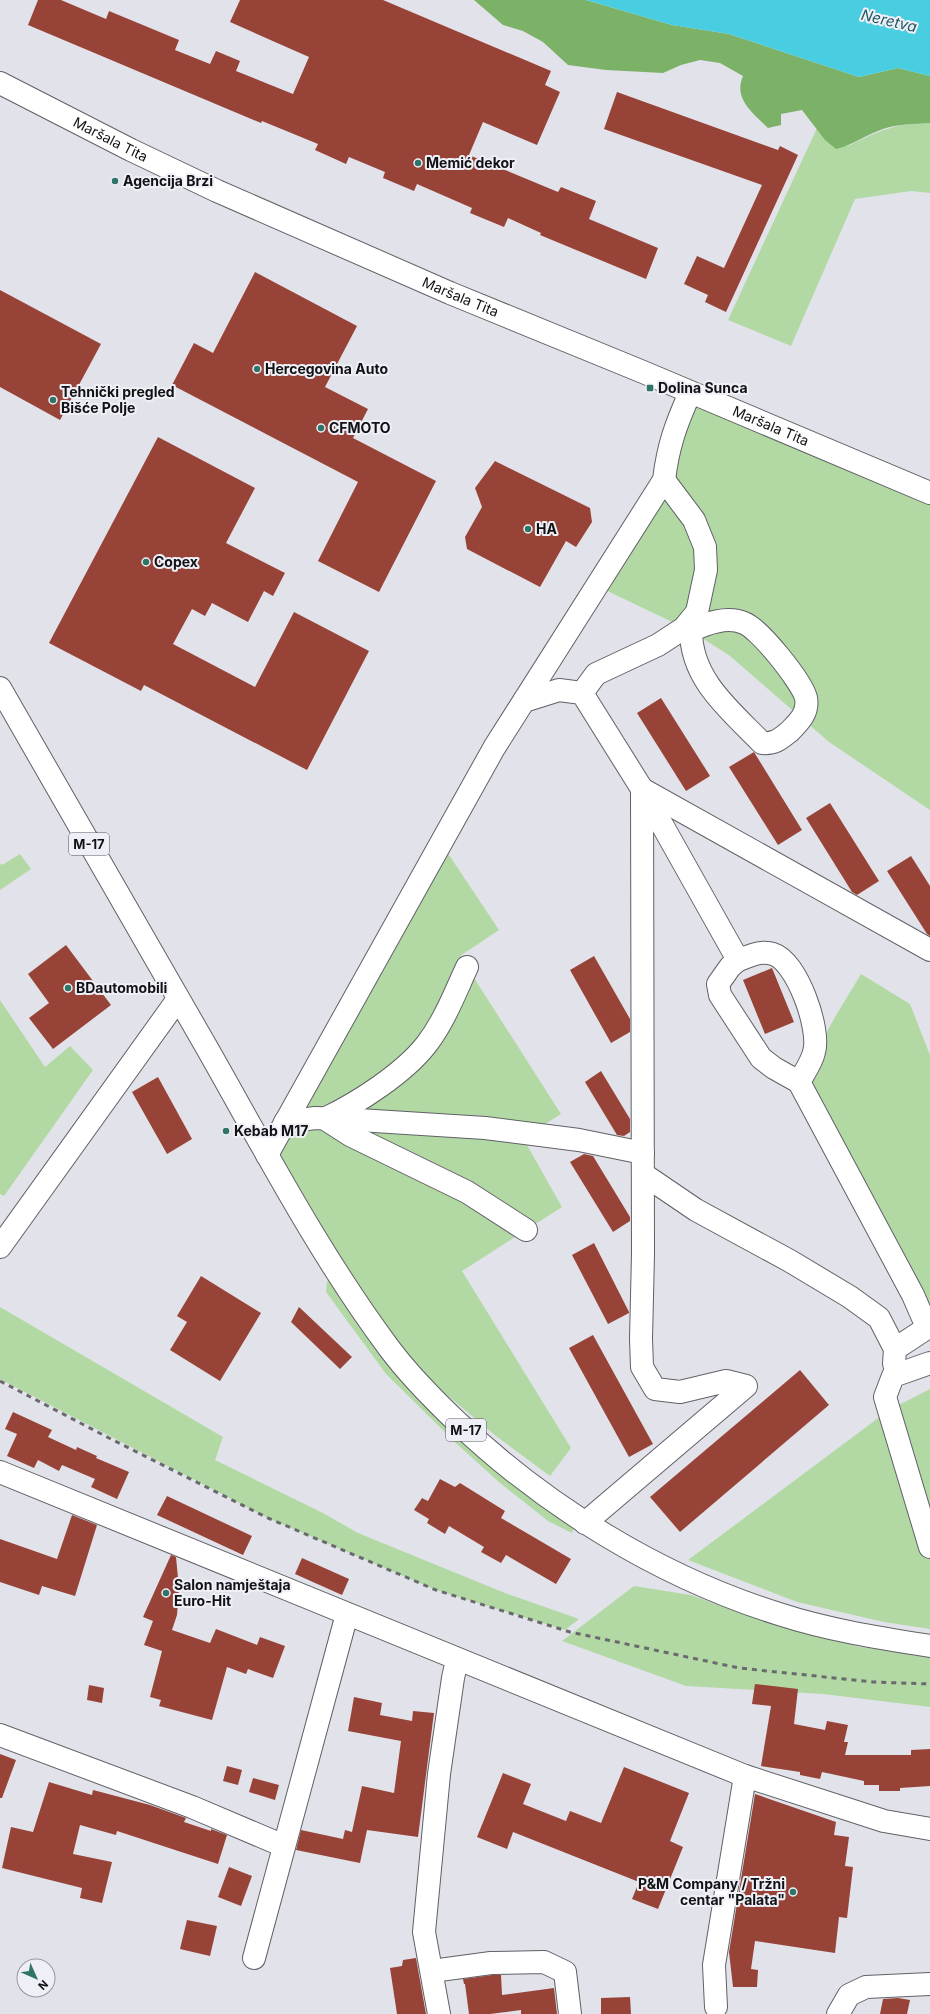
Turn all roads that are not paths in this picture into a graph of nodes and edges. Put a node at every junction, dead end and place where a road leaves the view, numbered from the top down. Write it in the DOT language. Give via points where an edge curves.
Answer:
graph roads {
  1 [pos="0,83"];
  2 [pos="690,393"];
  3 [pos="664,480"];
  4 [pos="930,493"];
  5 [pos="688,630"];
  6 [pos="0,688"];
  7 [pos="582,693"];
  8 [pos="524,701"];
  9 [pos="642,789"];
  10 [pos="930,950"];
  11 [pos="738,960"];
  12 [pos="467,967"];
  13 [pos="178,999"];
  14 [pos="799,1082"];
  15 [pos="325,1119"];
  16 [pos="285,1122"];
  17 [pos="267,1155"];
  18 [pos="643,1164"];
  19 [pos="526,1230"];
  20 [pos="0,1247"];
  21 [pos="929,1326"];
  22 [pos="895,1349"];
  23 [pos="930,1363"];
  24 [pos="893,1376"];
  25 [pos="2,1476"];
  26 [pos="584,1523"];
  27 [pos="930,1547"];
  28 [pos="347,1614"];
  29 [pos="930,1646"];
  30 [pos="457,1660"];
  31 [pos="0,1735"];
  32 [pos="745,1776"];
  33 [pos="930,1829"];
  34 [pos="284,1846"];
  35 [pos="254,1958"];
  36 [pos="432,1971"];
  37 [pos="930,1984"];
  38 [pos="716,2007"];
  39 [pos="439,2014"];
  40 [pos="570,2014"];
  41 [pos="838,2014"];
  1 -- 2 [label="street, Maršala Tita" via="217,191 450,294"];
  2 -- 3 [label="street" via="668,450"];
  2 -- 4 [label="street, Maršala Tita"];
  3 -- 5 [label="street" via="694,520 705,547 706,570 697,612"];
  3 -- 8 [label="street"];
  5 -- 5 [label="street" via="695,658 705,682 762,743 772,744 799,724 804,714 806,699 799,683 754,630 744,623 726,620"];
  5 -- 7 [label="street" via="596,674"];
  6 -- 13 [label="street, M-17"];
  7 -- 8 [label="street" via="559,690"];
  7 -- 9 [label="street"];
  8 -- 16 [label="street" via="494,748"];
  9 -- 10 [label="street"];
  9 -- 11 [label="street"];
  9 -- 18 [label="street"];
  11 -- 14 [label="street" via="718,984 720,995 760,1058"];
  11 -- 14 [label="street" via="758,952 774,954 785,960 796,978 814,1026 815,1045 815,1051"];
  12 -- 15 [label="street" via="448,1009 426,1045 370,1094"];
  13 -- 17 [label="street, M-17"];
  13 -- 20 [label="street"];
  14 -- 21 [label="street"];
  15 -- 16 [label="street"];
  15 -- 18 [label="street" via="485,1128 579,1140"];
  15 -- 19 [label="street" via="350,1135 467,1192"];
  16 -- 17 [label="street"];
  17 -- 26 [label="street, M-17" via="356,1301 390,1350 428,1394 497,1459"];
  18 -- 22 [label="street" via="696,1210 790,1261 850,1297 879,1318"];
  18 -- 26 [label="street" via="642,1367 655,1389 680,1392 726,1381 746,1386"];
  21 -- 22 [label="street"];
  22 -- 24 [label="street"];
  23 -- 24 [label="street"];
  24 -- 27 [label="street" via="886,1397"];
  25 -- 28 [label="street"];
  26 -- 29 [label="street, M-17" via="690,1579 776,1614 866,1636"];
  28 -- 30 [label="street"];
  28 -- 34 [label="street"];
  30 -- 32 [label="street"];
  30 -- 36 [label="street" via="439,1774 428,1878 424,1932"];
  31 -- 34 [label="street" via="192,1807"];
  32 -- 33 [label="street" via="884,1821"];
  32 -- 38 [label="street" via="714,1966"];
  34 -- 35 [label="street"];
  36 -- 39 [label="street"];
  36 -- 40 [label="street" via="491,1963 544,1962 565,1972"];
  37 -- 41 [label="street" via="866,1987 849,1995"];
}
